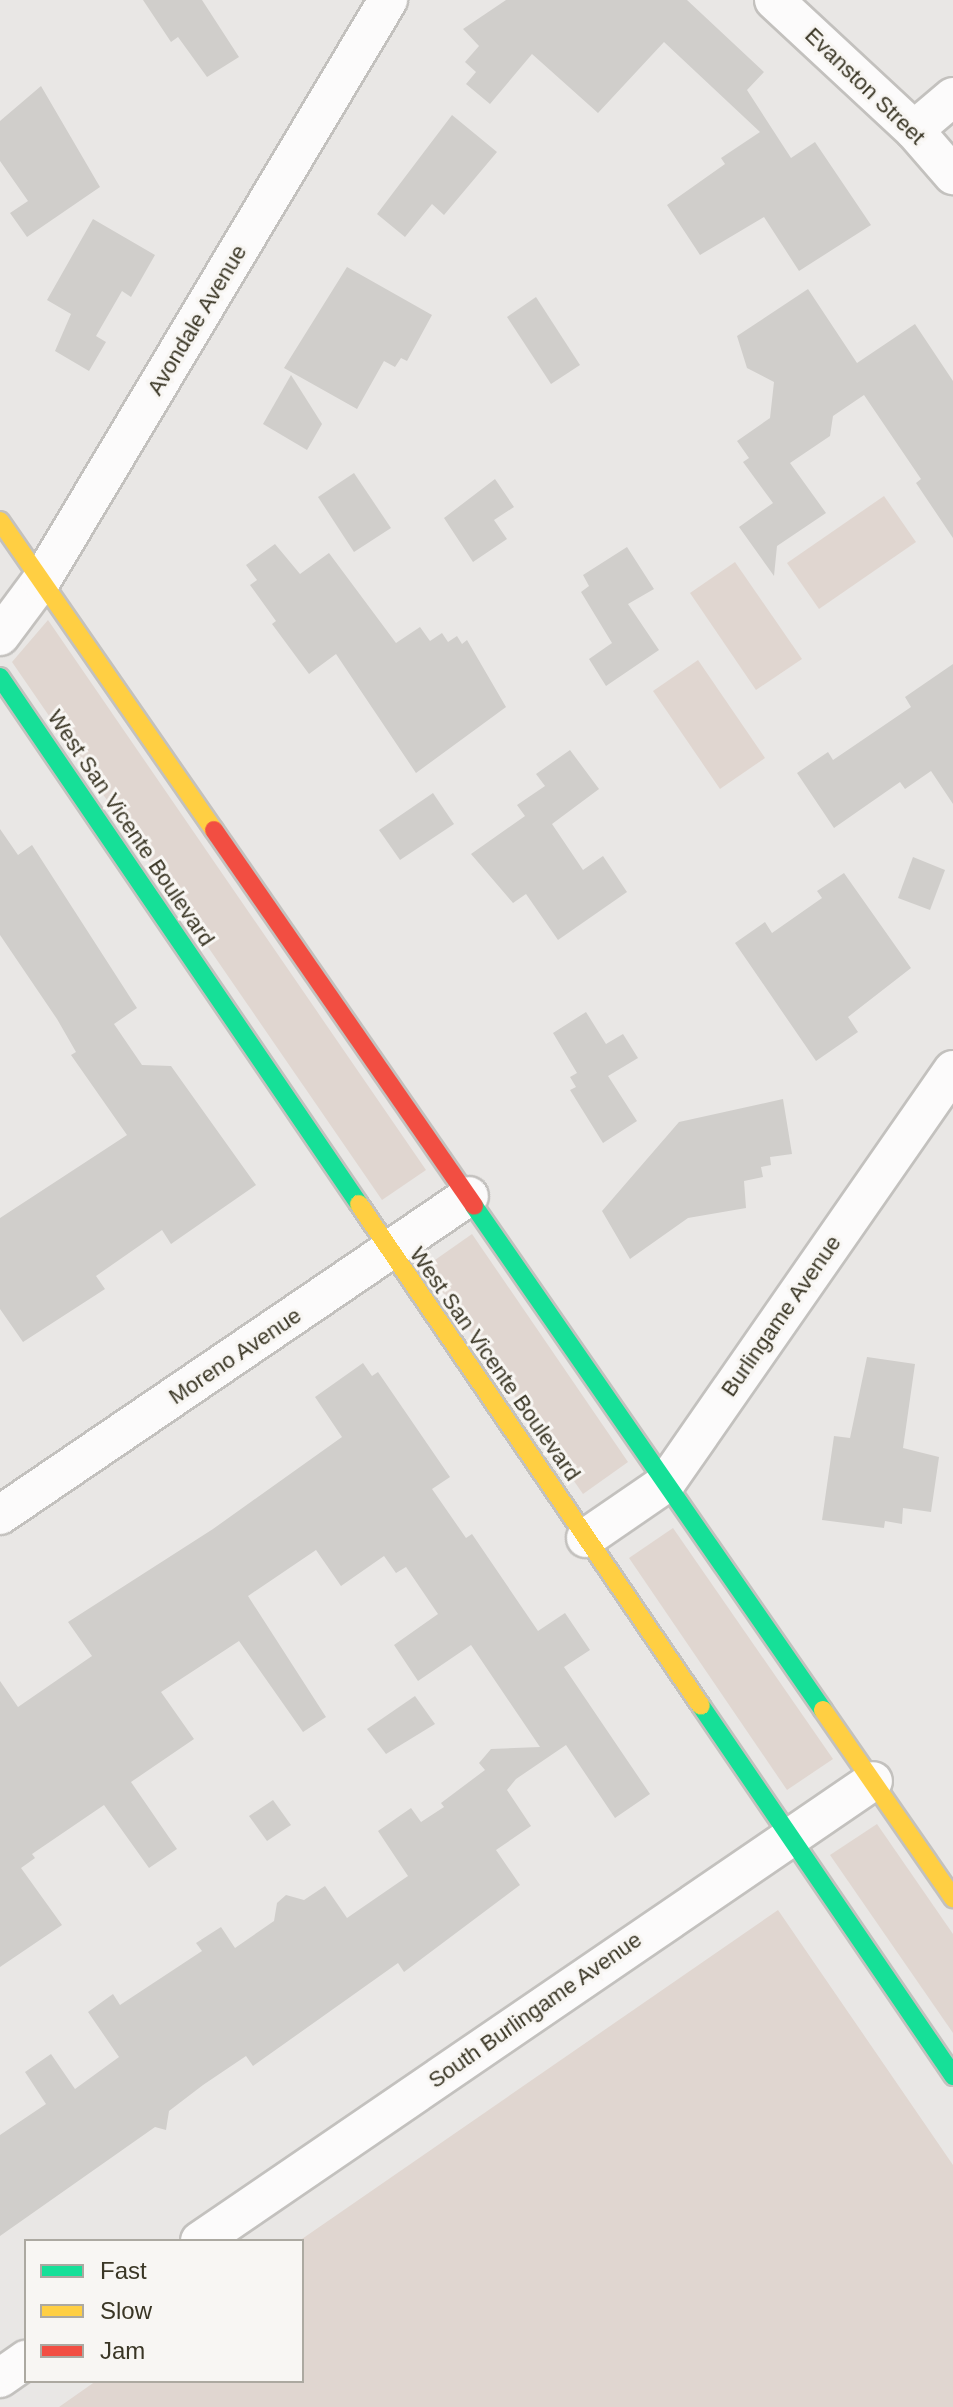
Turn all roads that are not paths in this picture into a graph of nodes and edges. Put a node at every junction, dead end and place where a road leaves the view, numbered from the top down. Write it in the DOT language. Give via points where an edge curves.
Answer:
graph roads {
  1 [pos="388,0"];
  2 [pos="774,0"];
  3 [pos="953,97"];
  4 [pos="914,130"];
  5 [pos="953,175"];
  6 [pos="0,521"];
  7 [pos="41,581"];
  8 [pos="0,636"];
  9 [pos="0,677"];
  10 [pos="953,1070"];
  11 [pos="469,1196"];
  12 [pos="388,1252"];
  13 [pos="666,1483"];
  14 [pos="0,1515"];
  15 [pos="586,1538"];
  16 [pos="873,1781"];
  17 [pos="788,1836"];
  18 [pos="953,1898"];
  19 [pos="953,2076"];
  20 [pos="203,2239"];
  21 [pos="24,2361"];
  22 [pos="0,2378"];
  1 -- 7 [label="street, Avondale Avenue"];
  2 -- 4 [label="street, Evanston Street"];
  3 -- 4 [label="street"];
  4 -- 5 [label="street, Evanston Street"];
  6 -- 7 [label="main road"];
  7 -- 8 [label="street, Avondale Avenue"];
  7 -- 11 [label="main road"];
  9 -- 12 [label="main road, West San Vicente Boulevard"];
  10 -- 13 [label="street, Burlingame Avenue"];
  11 -- 12 [label="street, Moreno Avenue"];
  11 -- 13 [label="main road"];
  12 -- 14 [label="street, Moreno Avenue"];
  12 -- 15 [label="main road, West San Vicente Boulevard"];
  13 -- 15 [label="street, Burlingame Avenue"];
  13 -- 16 [label="main road"];
  15 -- 17 [label="main road, West San Vicente Boulevard"];
  16 -- 17 [label="street, South Burlingame Avenue"];
  16 -- 18 [label="main road"];
  17 -- 19 [label="main road, West San Vicente Boulevard"];
  17 -- 20 [label="street, South Burlingame Avenue"];
  21 -- 22 [label="street"];
}
